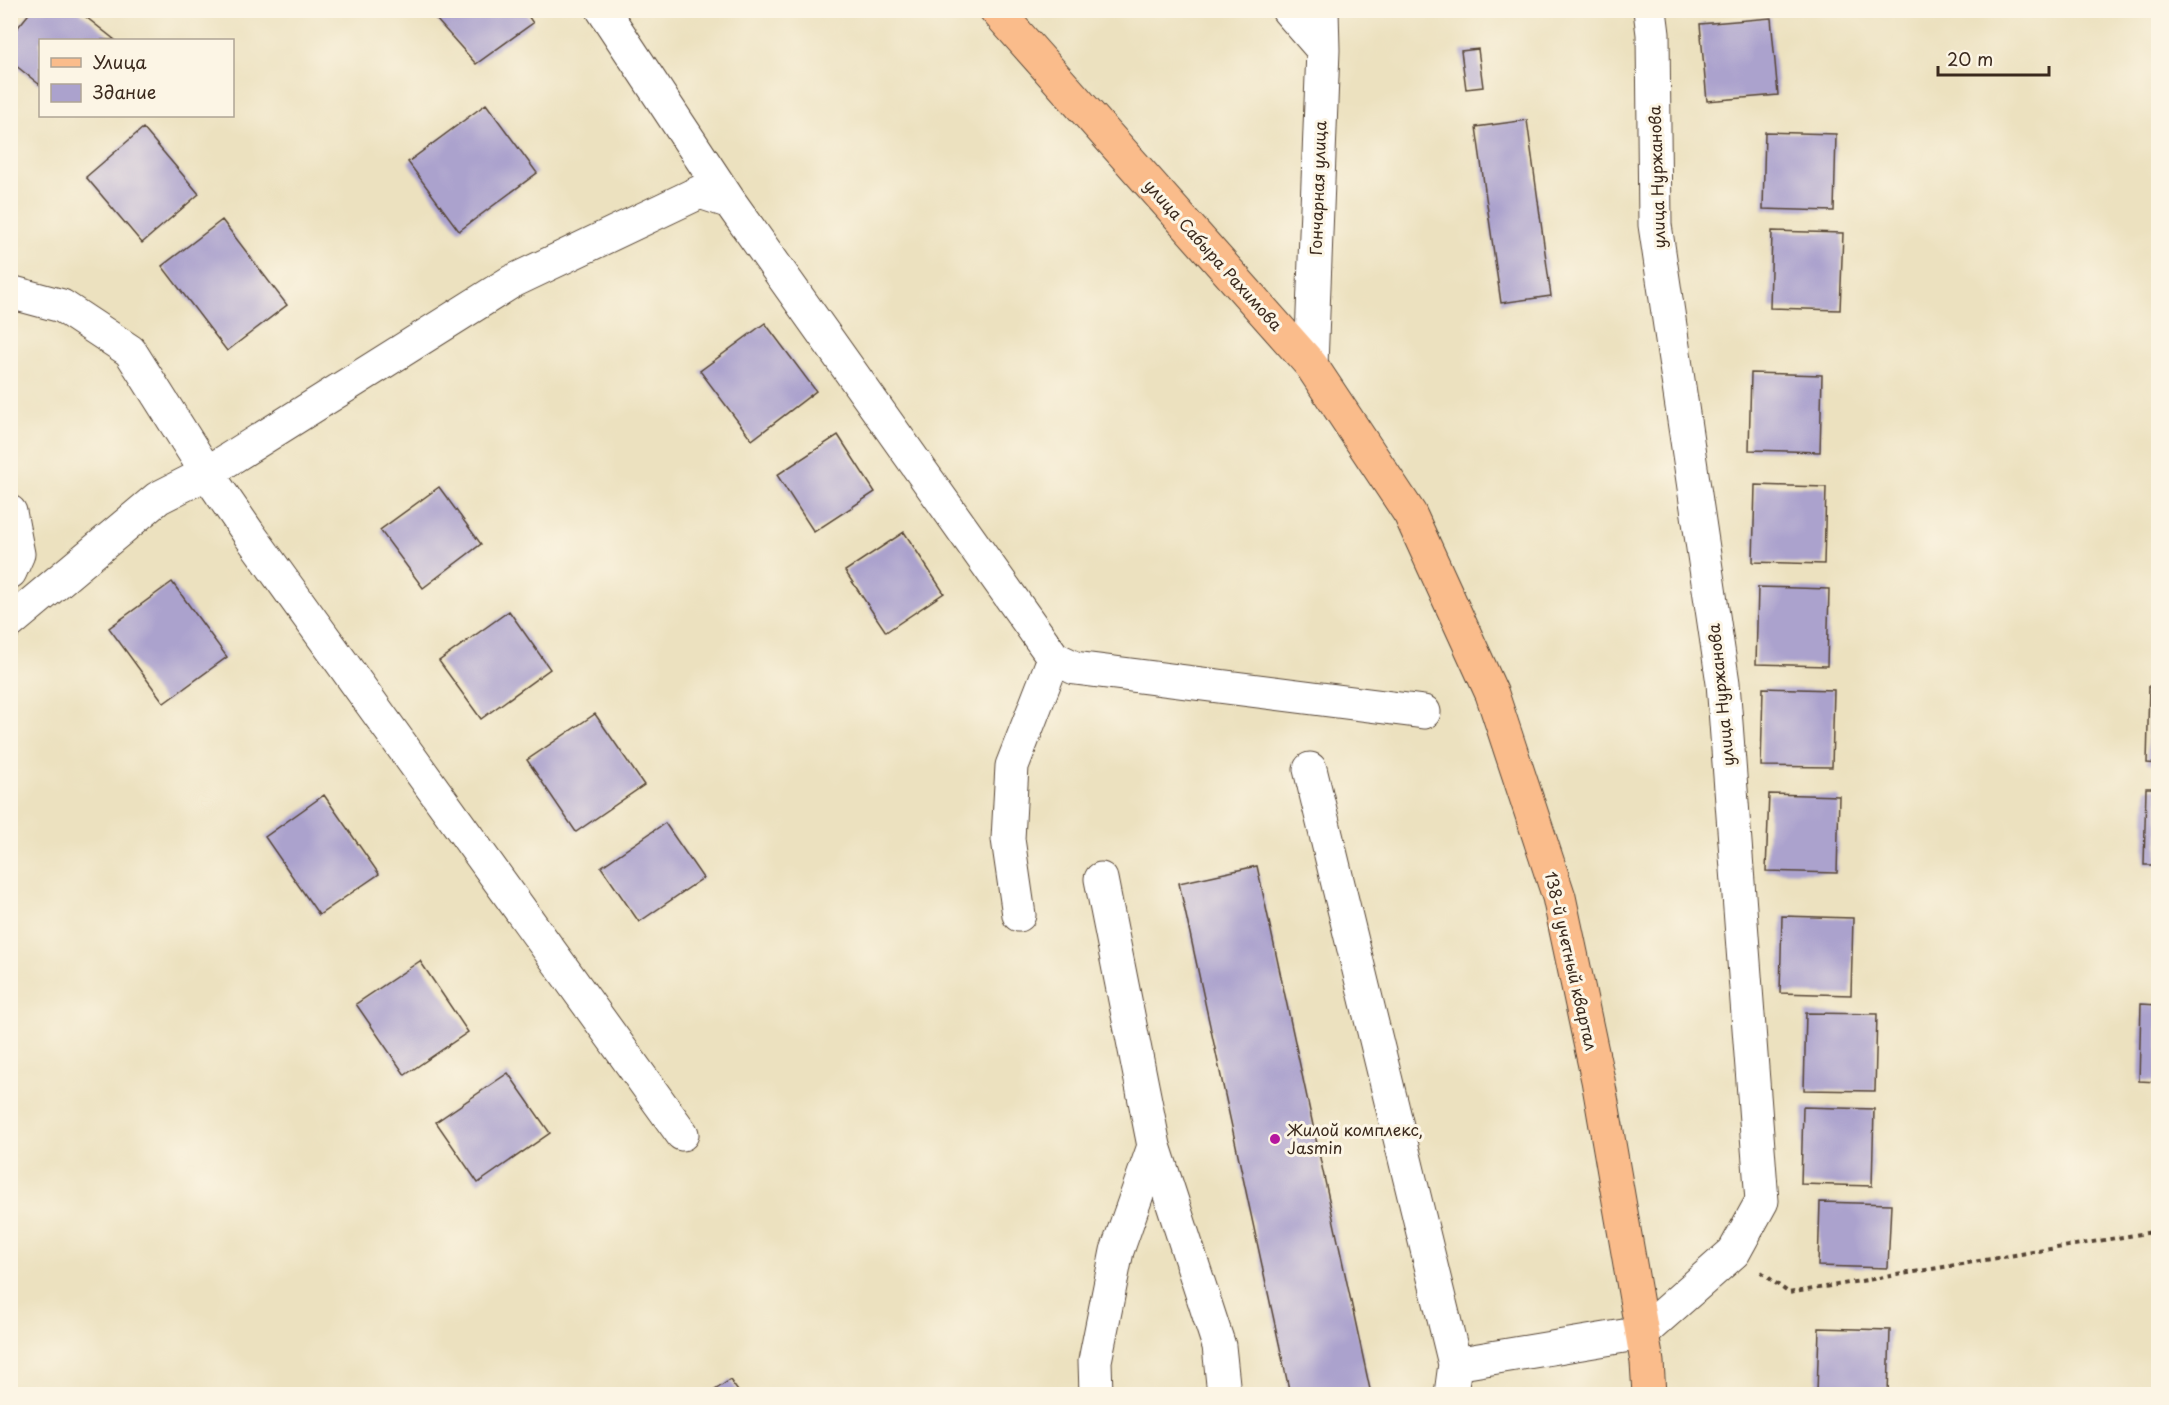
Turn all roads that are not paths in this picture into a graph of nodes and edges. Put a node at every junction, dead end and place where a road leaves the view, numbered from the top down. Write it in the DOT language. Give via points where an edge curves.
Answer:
graph roads {
  1 [pos="603,10"];
  2 [pos="996,10"];
  3 [pos="1288,10"];
  4 [pos="1322,10"];
  5 [pos="1650,10"];
  6 [pos="1323,50"];
  7 [pos="730,202"];
  8 [pos="10,292"];
  9 [pos="1311,364"];
  10 [pos="207,473"];
  11 [pos="10,512"];
  12 [pos="1410,514"];
  13 [pos="10,572"];
  14 [pos="10,622"];
  15 [pos="1054,658"];
  16 [pos="1424,712"];
  17 [pos="1310,769"];
  18 [pos="1101,879"];
  19 [pos="1019,915"];
  20 [pos="682,1134"];
  21 [pos="1154,1146"];
  22 [pos="1642,1333"];
  23 [pos="1453,1379"];
  24 [pos="1096,1395"];
  25 [pos="1224,1395"];
  26 [pos="1649,1395"];
  1 -- 7 [label="street"];
  2 -- 9 [label="main road, улица Сабыра Рахимова"];
  3 -- 6 [label="street"];
  4 -- 6 [label="street, Гончарная улица"];
  5 -- 22 [label="street, улица Нуржанова" via="1655,225 1723,683 1762,1201 1734,1252"];
  6 -- 9 [label="street, Гончарная улица"];
  7 -- 10 [label="street" via="700,192 511,282"];
  7 -- 15 [label="street"];
  8 -- 10 [label="street" via="62,306 130,351"];
  9 -- 12 [label="main road, улица Сабыра Рахимова"];
  10 -- 14 [label="street" via="158,498"];
  10 -- 20 [label="street"];
  11 -- 13 [label="street" via="18,554"];
  12 -- 22 [label="main road, 138-й учетный квартал" via="1492,694 1559,897 1598,1080"];
  15 -- 16 [label="street" via="1075,668"];
  15 -- 19 [label="street" via="1012,766 1008,839"];
  17 -- 23 [label="street"];
  18 -- 21 [label="street"];
  21 -- 24 [label="street" via="1118,1251 1095,1361"];
  21 -- 25 [label="street" via="1219,1346"];
  22 -- 23 [label="street"];
  22 -- 26 [label="main road, 138-й учетный квартал"];
}
